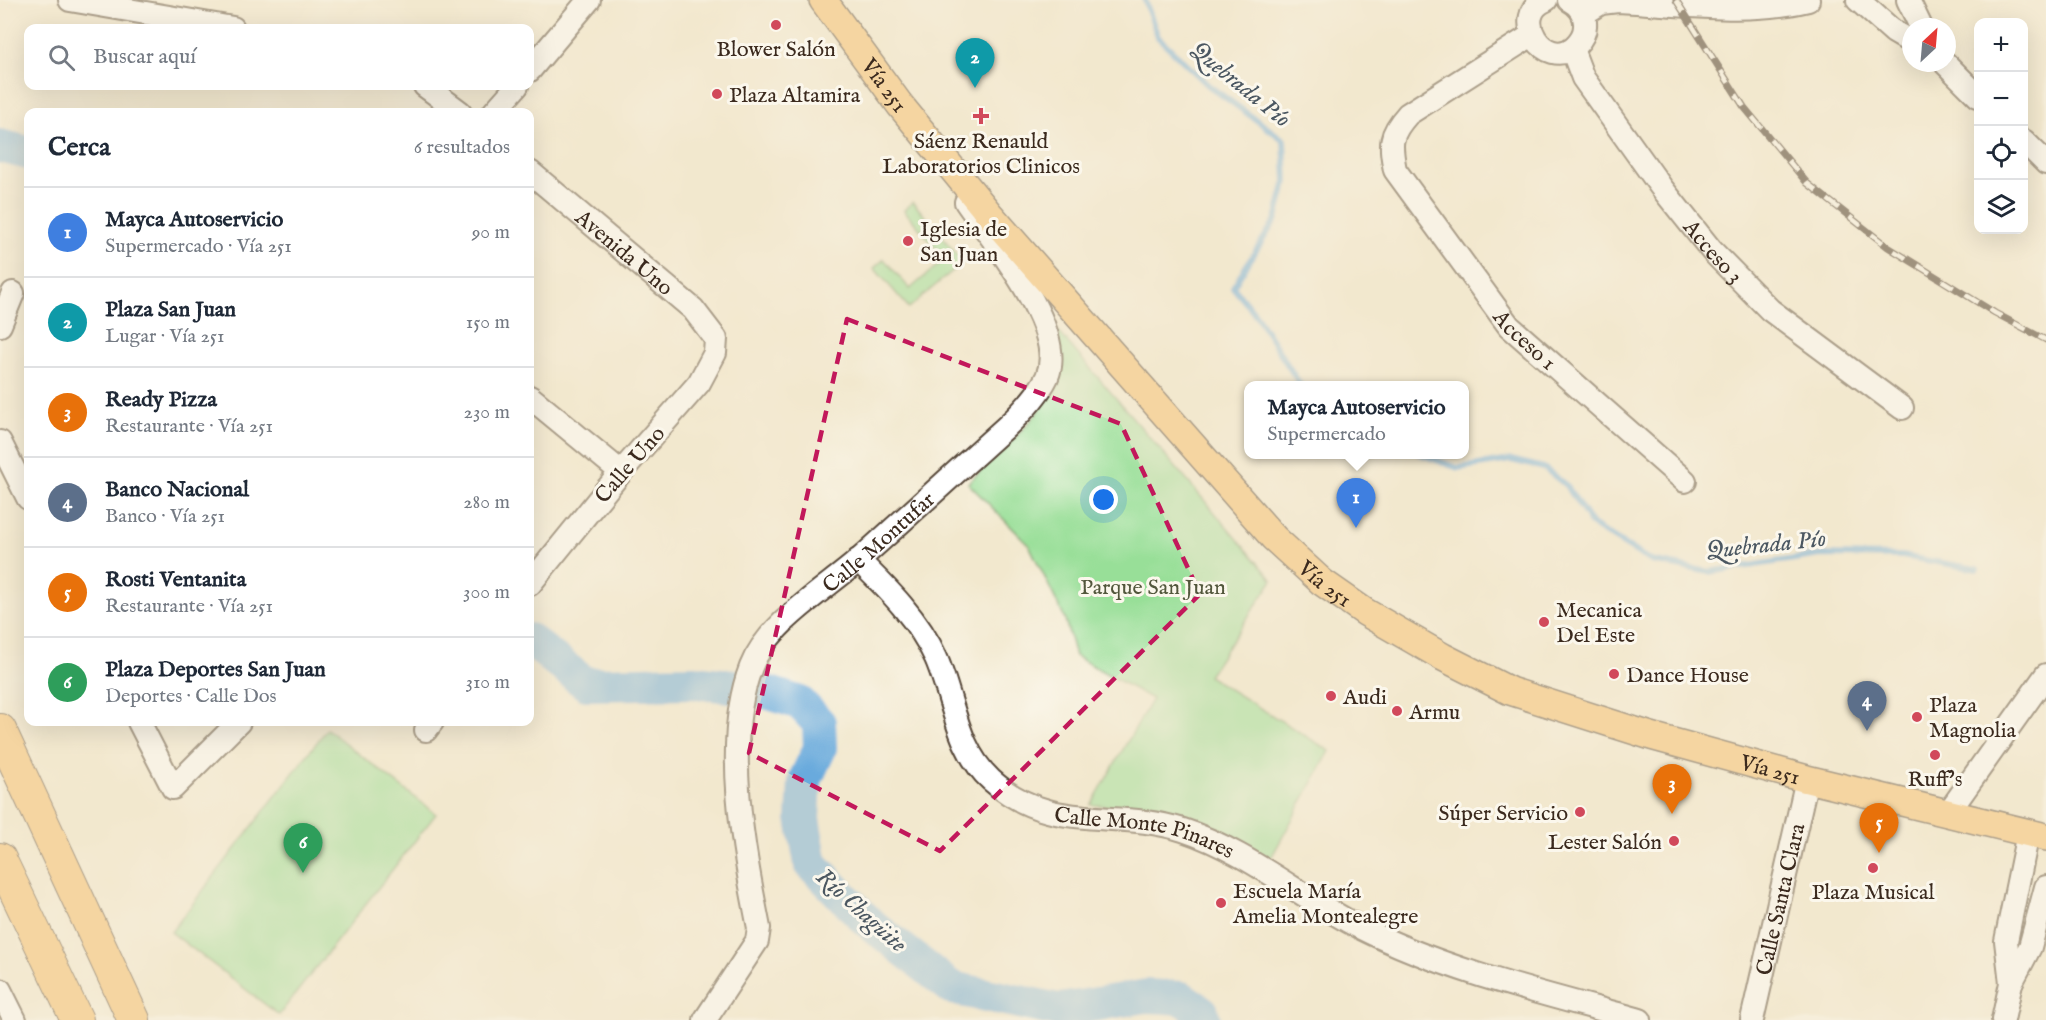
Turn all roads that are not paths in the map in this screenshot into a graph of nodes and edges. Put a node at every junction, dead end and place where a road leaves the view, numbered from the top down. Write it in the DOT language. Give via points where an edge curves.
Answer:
graph roads {
  1 [pos="70,0"];
  2 [pos="589,0"];
  3 [pos="823,0"];
  4 [pos="1546,0"];
  5 [pos="1808,0"];
  6 [pos="1860,0"];
  7 [pos="1882,0"];
  8 [pos="1908,0"];
  9 [pos="1751,4"];
  10 [pos="1576,7"];
  11 [pos="1917,18"];
  12 [pos="210,24"];
  13 [pos="1532,35"];
  14 [pos="1902,37"];
  15 [pos="1572,49"];
  16 [pos="534,65"];
  17 [pos="1954,72"];
  18 [pos="430,90"];
  19 [pos="513,90"];
  20 [pos="1974,92"];
  21 [pos="900,105"];
  22 [pos="455,108"];
  23 [pos="498,108"];
  24 [pos="2028,145"];
  25 [pos="2046,164"];
  26 [pos="534,175"];
  27 [pos="13,293"];
  28 [pos="0,326"];
  29 [pos="716,339"];
  30 [pos="534,400"];
  31 [pos="1902,408"];
  32 [pos="0,442"];
  33 [pos="621,472"];
  34 [pos="1685,481"];
  35 [pos="24,490"];
  36 [pos="858,560"];
  37 [pos="534,579"];
  38 [pos="2046,675"];
  39 [pos="141,726"];
  40 [pos="235,726"];
  41 [pos="0,730"];
  42 [pos="1807,779"];
  43 [pos="1948,813"];
  44 [pos="2037,835"];
  45 [pos="0,859"];
  46 [pos="2046,887"];
  47 [pos="2011,983"];
  48 [pos="0,990"];
  49 [pos="15,1020"];
  50 [pos="77,1020"];
  51 [pos="134,1020"];
  52 [pos="706,1020"];
  53 [pos="1640,1020"];
  54 [pos="1752,1020"];
  55 [pos="2003,1020"];
  1 -- 12 [label="street"];
  2 -- 16 [label="street"];
  3 -- 21 [label="main road, Vía 251"];
  4 -- 13 [label="street" via="1533,11"];
  5 -- 9 [label="street" via="1782,6"];
  6 -- 7 [label="street"];
  6 -- 14 [label="street"];
  8 -- 11 [label="street"];
  9 -- 10 [label="street" via="1618,1"];
  10 -- 15 [label="street" via="1586,27"];
  13 -- 15 [label="street" via="1538,45 1549,51"];
  13 -- 34 [label="street, Acceso 1" via="1408,114 1394,129 1390,147 1395,170 1509,326"];
  15 -- 31 [label="street, Acceso 3" via="1583,78 1712,251 1770,310"];
  17 -- 20 [label="street"];
  18 -- 22 [label="street"];
  19 -- 23 [label="street"];
  21 -- 36 [label="street, Calle Montufar" via="1032,300 1049,336 1050,358 1047,376 1023,411"];
  21 -- 42 [label="main road, Vía 251" via="991,216 1274,538 1322,582 1443,657 1510,691 1651,736"];
  24 -- 25 [label="street"];
  26 -- 29 [label="street, Avenida Uno" via="693,309"];
  27 -- 28 [label="street"];
  29 -- 33 [label="street, Calle Uno" via="715,353 699,383"];
  30 -- 33 [label="street"];
  32 -- 35 [label="street"];
  33 -- 37 [label="street, Calle Uno"];
  36 -- 52 [label="street, Calle Montufar" via="777,629 752,666 743,696 739,738 740,831 759,928 752,952"];
  36 -- 53 [label="street, Calle Monte Pinares" via="889,589 923,636 936,657 972,759 1009,795 1065,816 1154,823 1183,831 1226,850 1360,928 1393,942 1462,970"];
  38 -- 43 [label="street"];
  39 -- 40 [label="street" via="173,788"];
  41 -- 51 [label="highway"];
  42 -- 43 [label="main road, Vía 251"];
  42 -- 54 [label="street, Calle Santa Clara"];
  43 -- 44 [label="main road, Vía 251"];
  44 -- 47 [label="street" via="2006,941"];
  45 -- 50 [label="highway"];
  46 -- 47 [label="street" via="2030,947"];
  47 -- 55 [label="street"];
  48 -- 49 [label="street"];
}
